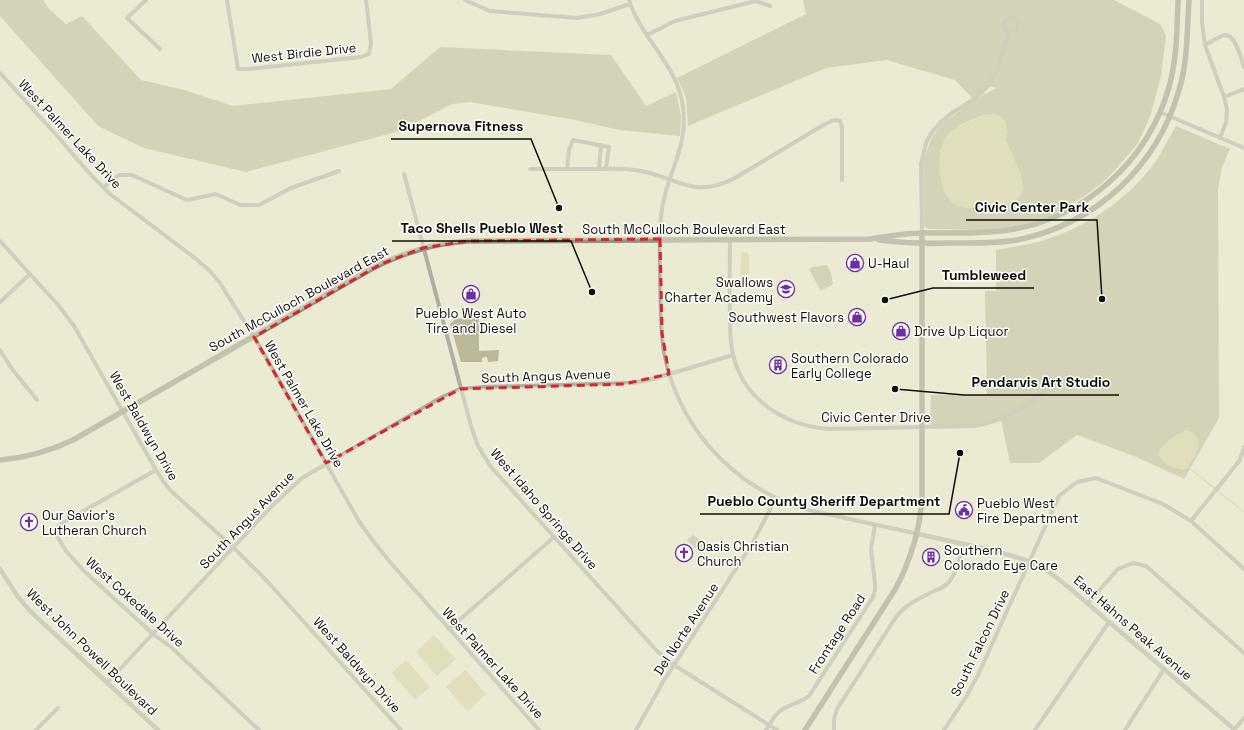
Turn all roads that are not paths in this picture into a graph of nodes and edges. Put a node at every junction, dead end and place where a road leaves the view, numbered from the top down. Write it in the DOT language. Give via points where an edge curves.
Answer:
graph roads {
  1 [pos="146,0"];
  2 [pos="227,0"];
  3 [pos="366,0"];
  4 [pos="465,0"];
  5 [pos="1178,0"];
  6 [pos="1189,0"];
  7 [pos="1202,0"];
  8 [pos="630,2"];
  9 [pos="770,6"];
  10 [pos="1009,32"];
  11 [pos="647,35"];
  12 [pos="1205,44"];
  13 [pos="160,49"];
  14 [pos="1244,67"];
  15 [pos="0,73"];
  16 [pos="1244,89"];
  17 [pos="1224,97"];
  18 [pos="1160,112"];
  19 [pos="1170,116"];
  20 [pos="1220,138"];
  21 [pos="601,146"];
  22 [pos="1244,148"];
  23 [pos="567,169"];
  24 [pos="599,169"];
  25 [pos="606,169"];
  26 [pos="530,170"];
  27 [pos="338,171"];
  28 [pos="404,174"];
  29 [pos="669,180"];
  30 [pos="842,180"];
  31 [pos="104,188"];
  32 [pos="922,233"];
  33 [pos="660,239"];
  34 [pos="730,239"];
  35 [pos="870,239"];
  36 [pos="0,241"];
  37 [pos="922,244"];
  38 [pos="423,248"];
  39 [pos="30,274"];
  40 [pos="0,302"];
  41 [pos="254,337"];
  42 [pos="0,350"];
  43 [pos="733,355"];
  44 [pos="669,374"];
  45 [pos="1056,378"];
  46 [pos="460,390"];
  47 [pos="37,400"];
  48 [pos="124,411"];
  49 [pos="922,428"];
  50 [pos="1244,447"];
  51 [pos="0,460"];
  52 [pos="1242,462"];
  53 [pos="326,463"];
  54 [pos="156,470"];
  55 [pos="776,498"];
  56 [pos="1190,521"];
  57 [pos="875,525"];
  58 [pos="918,534"];
  59 [pos="554,537"];
  60 [pos="963,544"];
  61 [pos="234,548"];
  62 [pos="1030,562"];
  63 [pos="0,569"];
  64 [pos="1244,569"];
  65 [pos="1088,603"];
  66 [pos="1109,622"];
  67 [pos="450,629"];
  68 [pos="153,634"];
  69 [pos="1244,653"];
  70 [pos="674,665"];
  71 [pos="1164,669"];
  72 [pos="107,683"];
  73 [pos="58,708"];
  74 [pos="1244,718"];
  75 [pos="769,725"];
  76 [pos="36,730"];
  77 [pos="158,730"];
  78 [pos="259,730"];
  79 [pos="401,730"];
  80 [pos="539,730"];
  81 [pos="636,730"];
  82 [pos="766,730"];
  83 [pos="777,730"];
  84 [pos="805,730"];
  85 [pos="834,730"];
  86 [pos="944,730"];
  87 [pos="1035,730"];
  88 [pos="1124,730"];
  89 [pos="1235,730"];
  1 -- 13 [label="street" via="127,18"];
  2 -- 3 [label="street, West Birdie Drive" via="238,69 249,70 369,54 371,43"];
  4 -- 8 [label="street" via="490,11 577,18 600,14"];
  5 -- 18 [label="main road, South McCulloch Boulevard East" via="1173,70"];
  6 -- 19 [label="main road, South McCulloch Boulevard East" via="1184,72"];
  7 -- 12 [label="street"];
  8 -- 11 [label="street, East Hahns Peak Avenue"];
  9 -- 11 [label="street" via="756,1 675,21"];
  10 -- 32 [label="street" via="997,71 988,86 976,98 941,122 926,143 921,164"];
  11 -- 29 [label="street, East Hahns Peak Avenue" via="670,70 683,104 682,141"];
  12 -- 14 [label="street" via="1222,36 1229,36 1235,42"];
  12 -- 17 [label="street"];
  15 -- 31 [label="street, West Palmer Lake Drive"];
  16 -- 17 [label="street"];
  17 -- 20 [label="street" via="1227,113"];
  18 -- 19 [label="street"];
  18 -- 32 [label="main road, South McCulloch Boulevard East" via="1148,136 1122,171 1099,191 1069,210 1042,222 1008,230"];
  19 -- 20 [label="street"];
  19 -- 37 [label="main road, South McCulloch Boulevard East" via="1142,164 1119,190 1074,220 1050,231 1010,241"];
  20 -- 22 [label="street"];
  21 -- 23 [label="street" via="573,140"];
  21 -- 24 [label="street"];
  21 -- 25 [label="street" via="609,147"];
  23 -- 24 [label="street"];
  23 -- 26 [label="street"];
  24 -- 25 [label="street"];
  25 -- 29 [label="street" via="641,171"];
  27 -- 31 [label="street" via="290,188 259,205 240,204 216,194 187,200 132,175 119,175"];
  28 -- 38 [label="street, West Idaho Springs Drive"];
  29 -- 30 [label="street" via="698,188 724,183 832,120 840,121 842,127"];
  29 -- 33 [label="street, East Hahns Peak Avenue" via="662,204"];
  31 -- 41 [label="street, West Palmer Lake Drive" via="209,270 229,295"];
  32 -- 35 [label="main road, South McCulloch Boulevard East"];
  32 -- 37 [label="main road"];
  33 -- 34 [label="main road, South McCulloch Boulevard East"];
  33 -- 38 [label="main road, South McCulloch Boulevard East" via="468,241"];
  33 -- 44 [label="street, East Hahns Peak Avenue" via="662,333"];
  34 -- 35 [label="main road, South McCulloch Boulevard East"];
  34 -- 43 [label="street, Civic Center Drive"];
  35 -- 37 [label="main road, South McCulloch Boulevard East"];
  36 -- 39 [label="street, West Baldwyn Drive"];
  37 -- 49 [label="main road"];
  38 -- 41 [label="main road, South McCulloch Boulevard East" via="381,264"];
  38 -- 46 [label="street, West Idaho Springs Drive"];
  39 -- 40 [label="street"];
  39 -- 48 [label="street, West Baldwyn Drive" via="74,326"];
  41 -- 48 [label="main road, South McCulloch Boulevard East"];
  41 -- 53 [label="street, West Palmer Lake Drive"];
  42 -- 47 [label="street"];
  43 -- 44 [label="street, South Angus Avenue"];
  43 -- 49 [label="street, Civic Center Drive" via="743,379 754,394 776,414 792,422 828,429"];
  44 -- 46 [label="street, South Angus Avenue" via="624,384 503,386"];
  44 -- 55 [label="street, East Hahns Peak Avenue" via="687,414 714,452 740,476"];
  45 -- 49 [label="street, Civic Center Drive" via="1030,404 1002,419 975,426"];
  46 -- 53 [label="street, South Angus Avenue" via="442,397"];
  46 -- 59 [label="street, West Idaho Springs Drive" via="482,455"];
  48 -- 51 [label="main road, South McCulloch Boulevard East" via="59,446 32,455"];
  48 -- 54 [label="street, West Baldwyn Drive"];
  49 -- 58 [label="main road" via="922,498"];
  50 -- 52 [label="street"];
  52 -- 56 [label="street"];
  53 -- 61 [label="street, South Angus Avenue" via="290,488"];
  53 -- 67 [label="street, West Palmer Lake Drive" via="373,541"];
  54 -- 61 [label="street, West Baldwyn Drive" via="171,491"];
  54 -- 68 [label="street, West Cokedale Drive" via="67,520 56,531 75,561"];
  55 -- 57 [label="street, East Hahns Peak Avenue" via="817,512"];
  55 -- 70 [label="street, Del Norte Avenue" via="741,562"];
  56 -- 62 [label="street, South Falcon Drive" via="1163,504 1096,478 1077,482 1059,496"];
  56 -- 64 [label="street"];
  57 -- 58 [label="street, East Hahns Peak Avenue"];
  57 -- 75 [label="street, Frontage Road" via="871,549 875,584 873,597 809,696 781,710"];
  58 -- 60 [label="street, East Hahns Peak Avenue"];
  58 -- 84 [label="main road" via="896,588"];
  59 -- 67 [label="street"];
  59 -- 70 [label="street, West Idaho Springs Drive" via="649,643"];
  60 -- 62 [label="street, East Hahns Peak Avenue"];
  60 -- 85 [label="street" via="948,583 909,604 896,617 837,709"];
  61 -- 68 [label="street, South Angus Avenue"];
  61 -- 79 [label="street, West Baldwyn Drive" via="290,605"];
  62 -- 65 [label="street, East Hahns Peak Avenue" via="1056,577"];
  62 -- 86 [label="street, South Falcon Drive" via="978,675"];
  63 -- 72 [label="street, West John Powell Boulevard" via="31,612"];
  65 -- 66 [label="street, East Hahns Peak Avenue"];
  65 -- 69 [label="street" via="1118,569 1133,563 1146,566"];
  66 -- 71 [label="street, East Hahns Peak Avenue"];
  66 -- 87 [label="street"];
  67 -- 80 [label="street, West Palmer Lake Drive"];
  68 -- 72 [label="street, South Angus Avenue"];
  68 -- 78 [label="street, West Cokedale Drive" via="172,647"];
  70 -- 75 [label="street, West Idaho Springs Drive"];
  70 -- 81 [label="street, Del Norte Avenue"];
  71 -- 88 [label="street"];
  71 -- 89 [label="street, East Hahns Peak Avenue"];
  72 -- 77 [label="street, West John Powell Boulevard"];
  73 -- 76 [label="street"];
  74 -- 89 [label="street"];
  75 -- 82 [label="street, Frontage Road"];
  75 -- 83 [label="street, West Idaho Springs Drive"];
}
